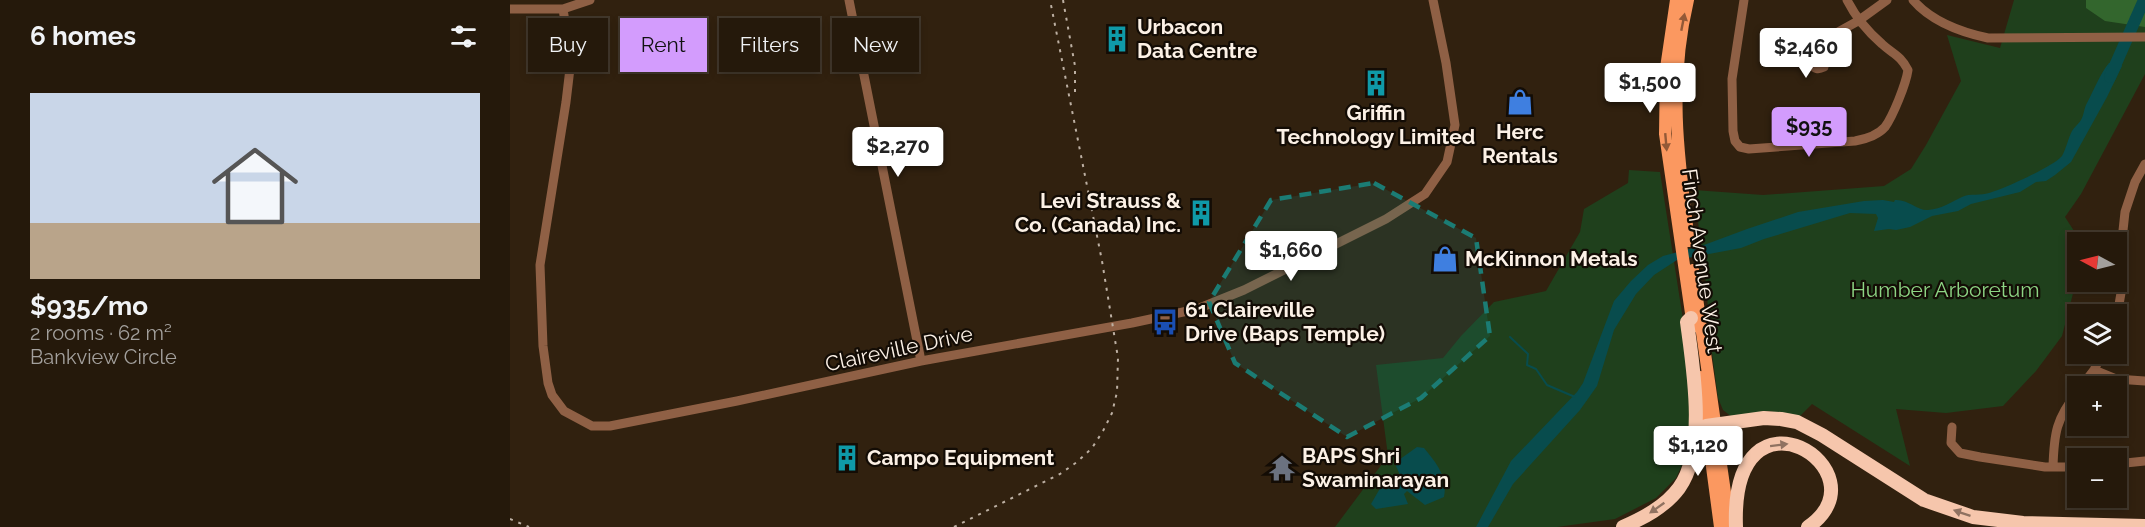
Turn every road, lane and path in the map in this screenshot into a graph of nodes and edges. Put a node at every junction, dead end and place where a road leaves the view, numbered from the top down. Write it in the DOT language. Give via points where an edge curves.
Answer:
graph roads {
  1 [pos="591,0"];
  2 [pos="849,0"];
  3 [pos="1433,0"];
  4 [pos="1676,0"];
  5 [pos="1688,0"];
  6 [pos="1744,0"];
  7 [pos="1847,0"];
  8 [pos="1887,0"];
  9 [pos="1913,0"];
  10 [pos="510,9"];
  11 [pos="563,9"];
  12 [pos="1858,21"];
  13 [pos="2145,38"];
  14 [pos="1828,39"];
  15 [pos="2145,164"];
  16 [pos="1683,228"];
  17 [pos="1691,282"];
  18 [pos="2119,304"];
  19 [pos="1691,318"];
  20 [pos="921,361"];
  21 [pos="2097,364"];
  22 [pos="2094,370"];
  23 [pos="2089,376"];
  24 [pos="2145,381"];
  25 [pos="2067,404"];
  26 [pos="1711,425"];
  27 [pos="1952,427"];
  28 [pos="2145,461"];
  29 [pos="2127,463"];
  30 [pos="2053,467"];
  31 [pos="2067,467"];
  32 [pos="1729,526"];
  33 [pos="2145,526"];
  34 [pos="1623,527"];
  35 [pos="1808,527"];
  1 -- 11 [label="street"];
  2 -- 20 [label="street"];
  3 -- 20 [label="street, Claireville Drive" via="1455,125 1447,162 1425,194 1410,205 1244,290 1197,309"];
  4 -- 16 [label="main road, Finch Avenue West, one-way" via="1667,51 1665,117 1667,153"];
  16 -- 5 [label="main road, Finch Avenue West, one-way" via="1675,98 1679,45"];
  6 -- 12 [label="street" via="1732,79 1733,131 1740,147 1749,149 1855,141 1872,137 1885,127 1908,70 1901,58"];
  7 -- 12 [label="street"];
  8 -- 12 [label="street"];
  9 -- 13 [label="street" via="1945,24 1988,38"];
  10 -- 11 [label="street"];
  11 -- 20 [label="street, Claireville Drive" via="571,60 540,286 548,383 564,411 592,426 610,426"];
  12 -- 14 [label="street"];
  15 -- 18 [label="street" via="2125,212"];
  16 -- 17 [label="main road, Finch Avenue West"];
  17 -- 19 [label="main road, Finch Avenue West"];
  17 -- 26 [label="main road, Finch Avenue West"];
  19 -- 26 [label="main road, Finch Avenue West"];
  19 -- 34 [label="highway, one-way" via="1687,322 1695,438 1689,470 1666,502"];
  21 -- 22 [label="street"];
  22 -- 23 [label="street"];
  22 -- 24 [label="street" via="2116,379"];
  25 -- 30 [label="street" via="2056,429"];
  26 -- 32 [label="main road, Finch Avenue West"];
  33 -- 26 [label="highway, one-way" via="2023,523 1972,517 1924,500 1797,422 1764,418"];
  27 -- 30 [label="street" via="1951,443 1960,453"];
  28 -- 29 [label="street"];
  30 -- 31 [label="street"];
  32 -- 35 [label="highway, one-way" via="1745,468 1757,453 1771,445 1790,443 1809,451 1827,472 1827,504"];
}
